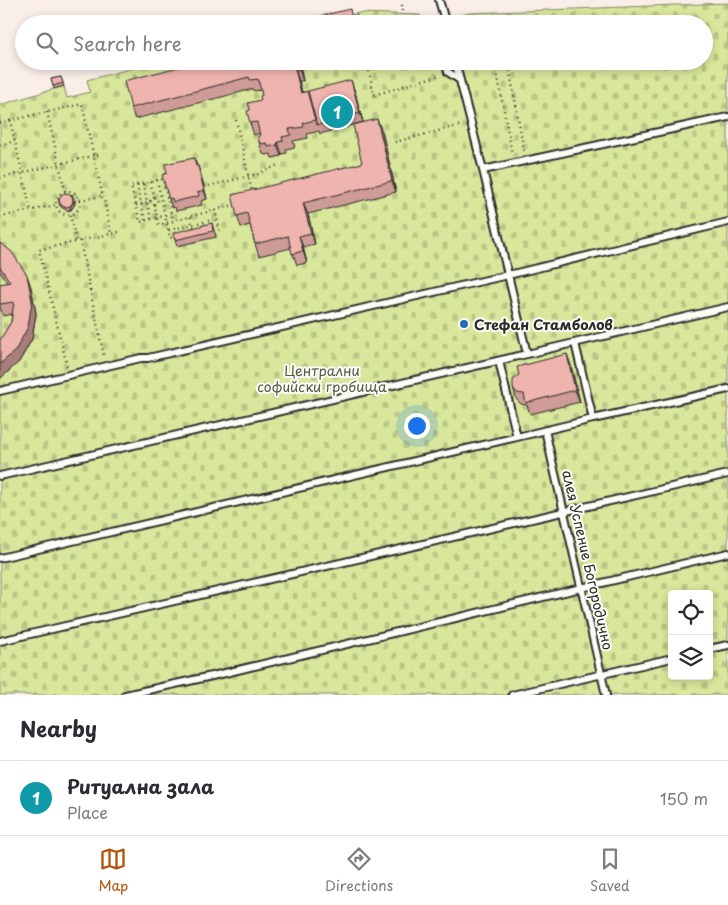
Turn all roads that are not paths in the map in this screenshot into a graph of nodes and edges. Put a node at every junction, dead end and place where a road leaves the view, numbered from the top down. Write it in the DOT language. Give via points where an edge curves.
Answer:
graph roads {
  1 [pos="438,0"];
  2 [pos="443,15"];
  3 [pos="447,70"];
  4 [pos="457,70"];
  5 [pos="460,80"];
  6 [pos="728,117"];
  7 [pos="483,170"];
  8 [pos="728,222"];
  9 [pos="508,275"];
  10 [pos="728,307"];
  11 [pos="575,343"];
  12 [pos="526,354"];
  13 [pos="500,361"];
  14 [pos="728,389"];
  15 [pos="0,391"];
  16 [pos="593,419"];
  17 [pos="545,430"];
  18 [pos="516,437"];
  19 [pos="728,474"];
  20 [pos="0,476"];
  21 [pos="564,511"];
  22 [pos="728,553"];
  23 [pos="0,558"];
  24 [pos="582,587"];
  25 [pos="0,641"];
  26 [pos="728,645"];
  27 [pos="713,648"];
  28 [pos="668,659"];
  29 [pos="602,674"];
  30 [pos="125,695"];
  31 [pos="512,695"];
  32 [pos="606,695"];
  1 -- 2 [label="lane"];
  3 -- 5 [label="lane"];
  4 -- 5 [label="lane"];
  5 -- 7 [label="lane"];
  6 -- 7 [label="lane"];
  7 -- 9 [label="lane"];
  8 -- 9 [label="lane"];
  9 -- 12 [label="lane"];
  9 -- 15 [label="lane"];
  10 -- 11 [label="lane"];
  11 -- 12 [label="lane"];
  11 -- 16 [label="lane"];
  12 -- 13 [label="lane"];
  13 -- 18 [label="lane"];
  13 -- 20 [label="lane"];
  14 -- 16 [label="lane"];
  16 -- 17 [label="lane"];
  17 -- 18 [label="lane"];
  17 -- 21 [label="lane, алея Успение Богородично"];
  18 -- 23 [label="lane"];
  19 -- 21 [label="lane"];
  21 -- 24 [label="lane, алея Успение Богородично"];
  21 -- 25 [label="lane"];
  22 -- 24 [label="lane"];
  24 -- 29 [label="lane, алея Успение Богородично"];
  24 -- 30 [label="lane"];
  26 -- 27 [label="lane"];
  28 -- 29 [label="lane"];
  29 -- 31 [label="lane"];
  29 -- 32 [label="lane, алея Успение Богородично"];
}
